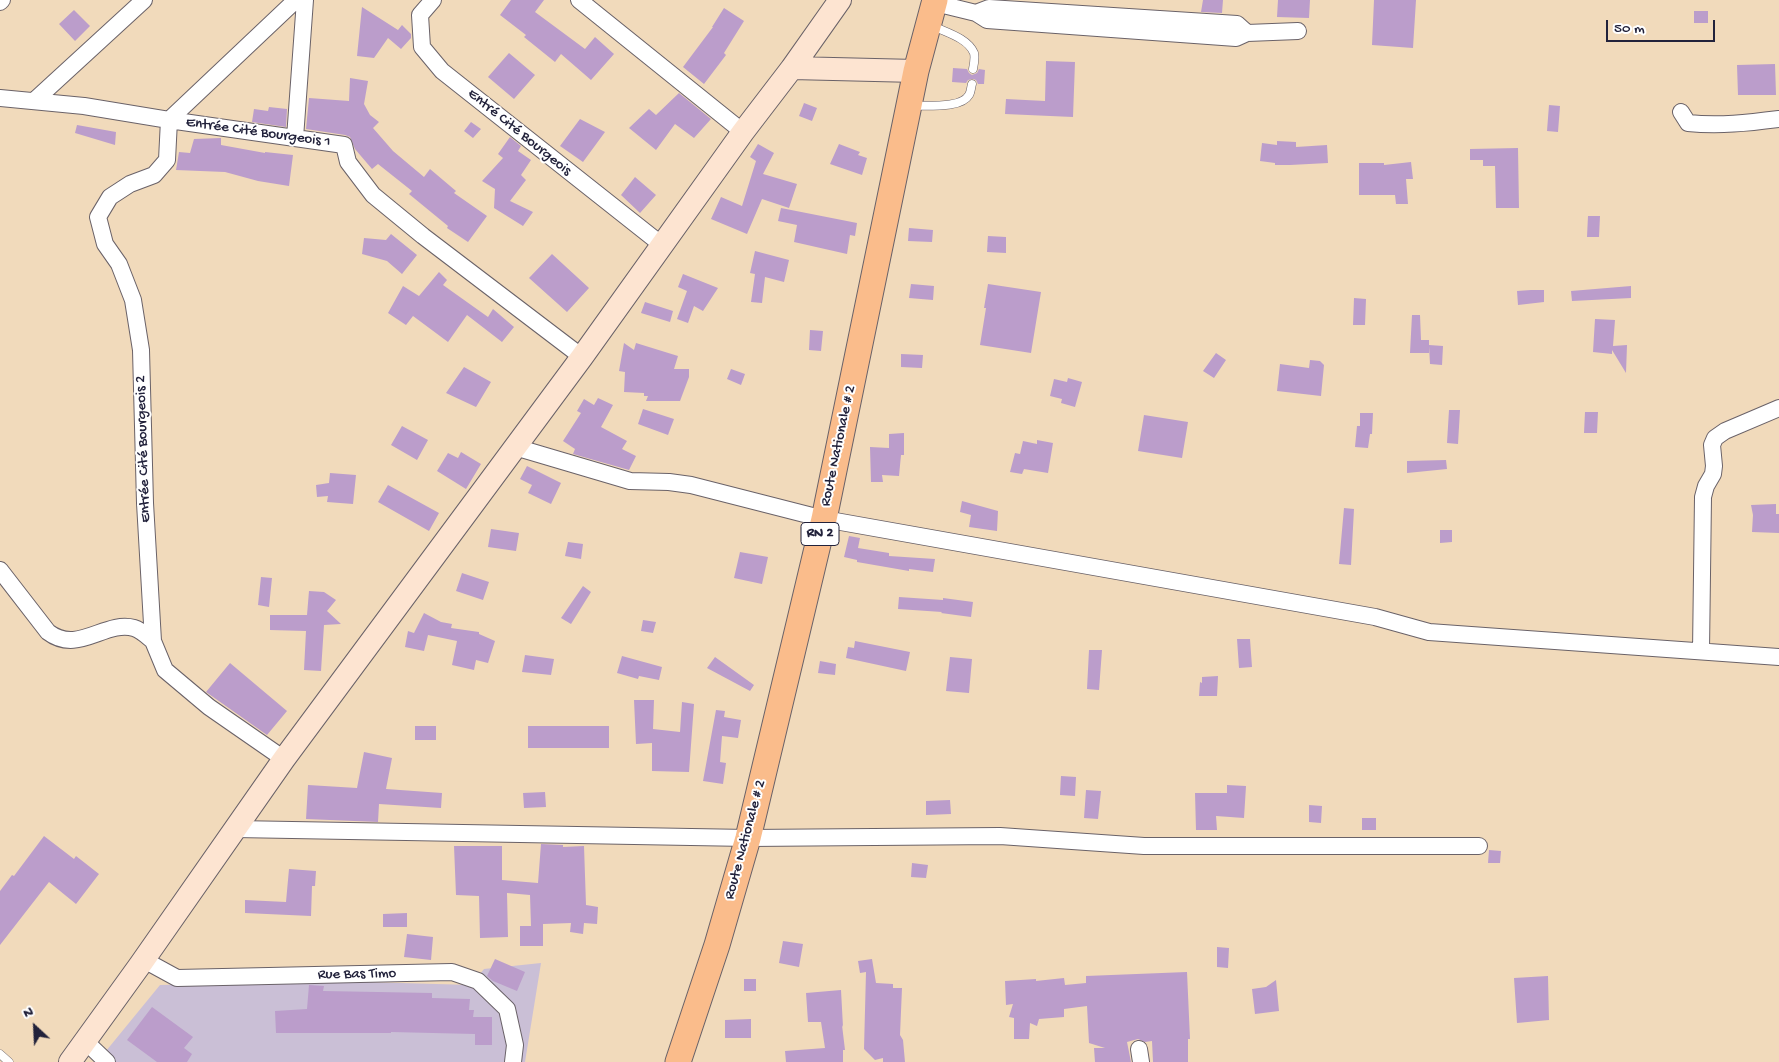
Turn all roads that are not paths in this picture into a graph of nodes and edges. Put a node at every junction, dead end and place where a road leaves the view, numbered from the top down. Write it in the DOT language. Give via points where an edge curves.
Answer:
graph roads {
  1 [pos="144,0"];
  2 [pos="296,0"];
  3 [pos="305,0"];
  4 [pos="433,0"];
  5 [pos="579,0"];
  6 [pos="840,0"];
  7 [pos="933,9"];
  8 [pos="1298,31"];
  9 [pos="792,68"];
  10 [pos="973,69"];
  11 [pos="916,71"];
  12 [pos="972,84"];
  13 [pos="0,98"];
  14 [pos="34,101"];
  15 [pos="909,106"];
  16 [pos="1681,112"];
  17 [pos="1779,119"];
  18 [pos="169,120"];
  19 [pos="743,132"];
  20 [pos="295,138"];
  21 [pos="662,245"];
  22 [pos="582,357"];
  23 [pos="1779,408"];
  24 [pos="516,447"];
  25 [pos="824,519"];
  26 [pos="0,570"];
  27 [pos="153,641"];
  28 [pos="1701,651"];
  29 [pos="1779,657"];
  30 [pos="284,759"];
  31 [pos="235,829"];
  32 [pos="748,838"];
  33 [pos="1478,846"];
  34 [pos="144,960"];
  35 [pos="85,1041"];
  36 [pos="0,1054"];
  37 [pos="9,1062"];
  38 [pos="70,1062"];
  39 [pos="107,1062"];
  40 [pos="513,1062"];
  41 [pos="678,1062"];
  1 -- 14 [label="street"];
  2 -- 18 [label="street"];
  3 -- 20 [label="street"];
  4 -- 21 [label="street, Entré Cité Bourgeois" via="420,15 422,47 442,72"];
  5 -- 19 [label="street"];
  6 -- 9 [label="main road"];
  7 -- 8 [label="street" via="976,13 989,8 1237,24 1247,33"];
  7 -- 10 [label="lane" via="970,47 974,54"];
  7 -- 11 [label="main road, Route Nationale # 2 / RN 2"];
  9 -- 11 [label="main road"];
  9 -- 19 [label="main road"];
  11 -- 15 [label="main road, Route Nationale # 2 / RN 2"];
  12 -- 15 [label="lane" via="970,94 956,104"];
  13 -- 14 [label="street, Entrée Cité Bourgeois 1"];
  14 -- 18 [label="street, Entrée Cité Bourgeois 1"];
  15 -- 25 [label="main road, Route Nationale # 2 / RN 2"];
  16 -- 17 [label="street" via="1688,123 1700,124 1733,125"];
  18 -- 20 [label="street, Entrée Cité Bourgeois 1"];
  18 -- 27 [label="street, Entrée Cité Bourgeois 2" via="167,160 154,175 130,184 110,197 98,217 105,244 119,264 133,300 140,350"];
  19 -- 21 [label="main road"];
  20 -- 22 [label="street, Entrée Cité Bourgeois 1" via="344,145 348,162 373,195"];
  21 -- 22 [label="main road"];
  22 -- 24 [label="main road"];
  23 -- 28 [label="street" via="1725,431 1712,445 1713,474 1704,497"];
  24 -- 25 [label="street" via="630,481 691,484"];
  24 -- 30 [label="main road"];
  25 -- 28 [label="street" via="1375,617 1430,632"];
  25 -- 32 [label="main road, Route Nationale # 2 / RN 2"];
  26 -- 27 [label="street" via="55,638 75,640 122,627 143,632"];
  27 -- 30 [label="street, Entrée Cité Bourgeois 2" via="165,670 209,707"];
  28 -- 29 [label="street"];
  30 -- 31 [label="main road"];
  31 -- 32 [label="street"];
  31 -- 34 [label="main road"];
  32 -- 33 [label="street" via="1000,836 1144,846"];
  32 -- 41 [label="main road, Route Nationale # 2 / RN 2"];
  34 -- 35 [label="main road"];
  34 -- 40 [label="street, Rue Bas Timo" via="177,978 452,972 478,981 507,1009 515,1045"];
  35 -- 38 [label="main road"];
  35 -- 39 [label="street"];
  36 -- 37 [label="lane"];
}
